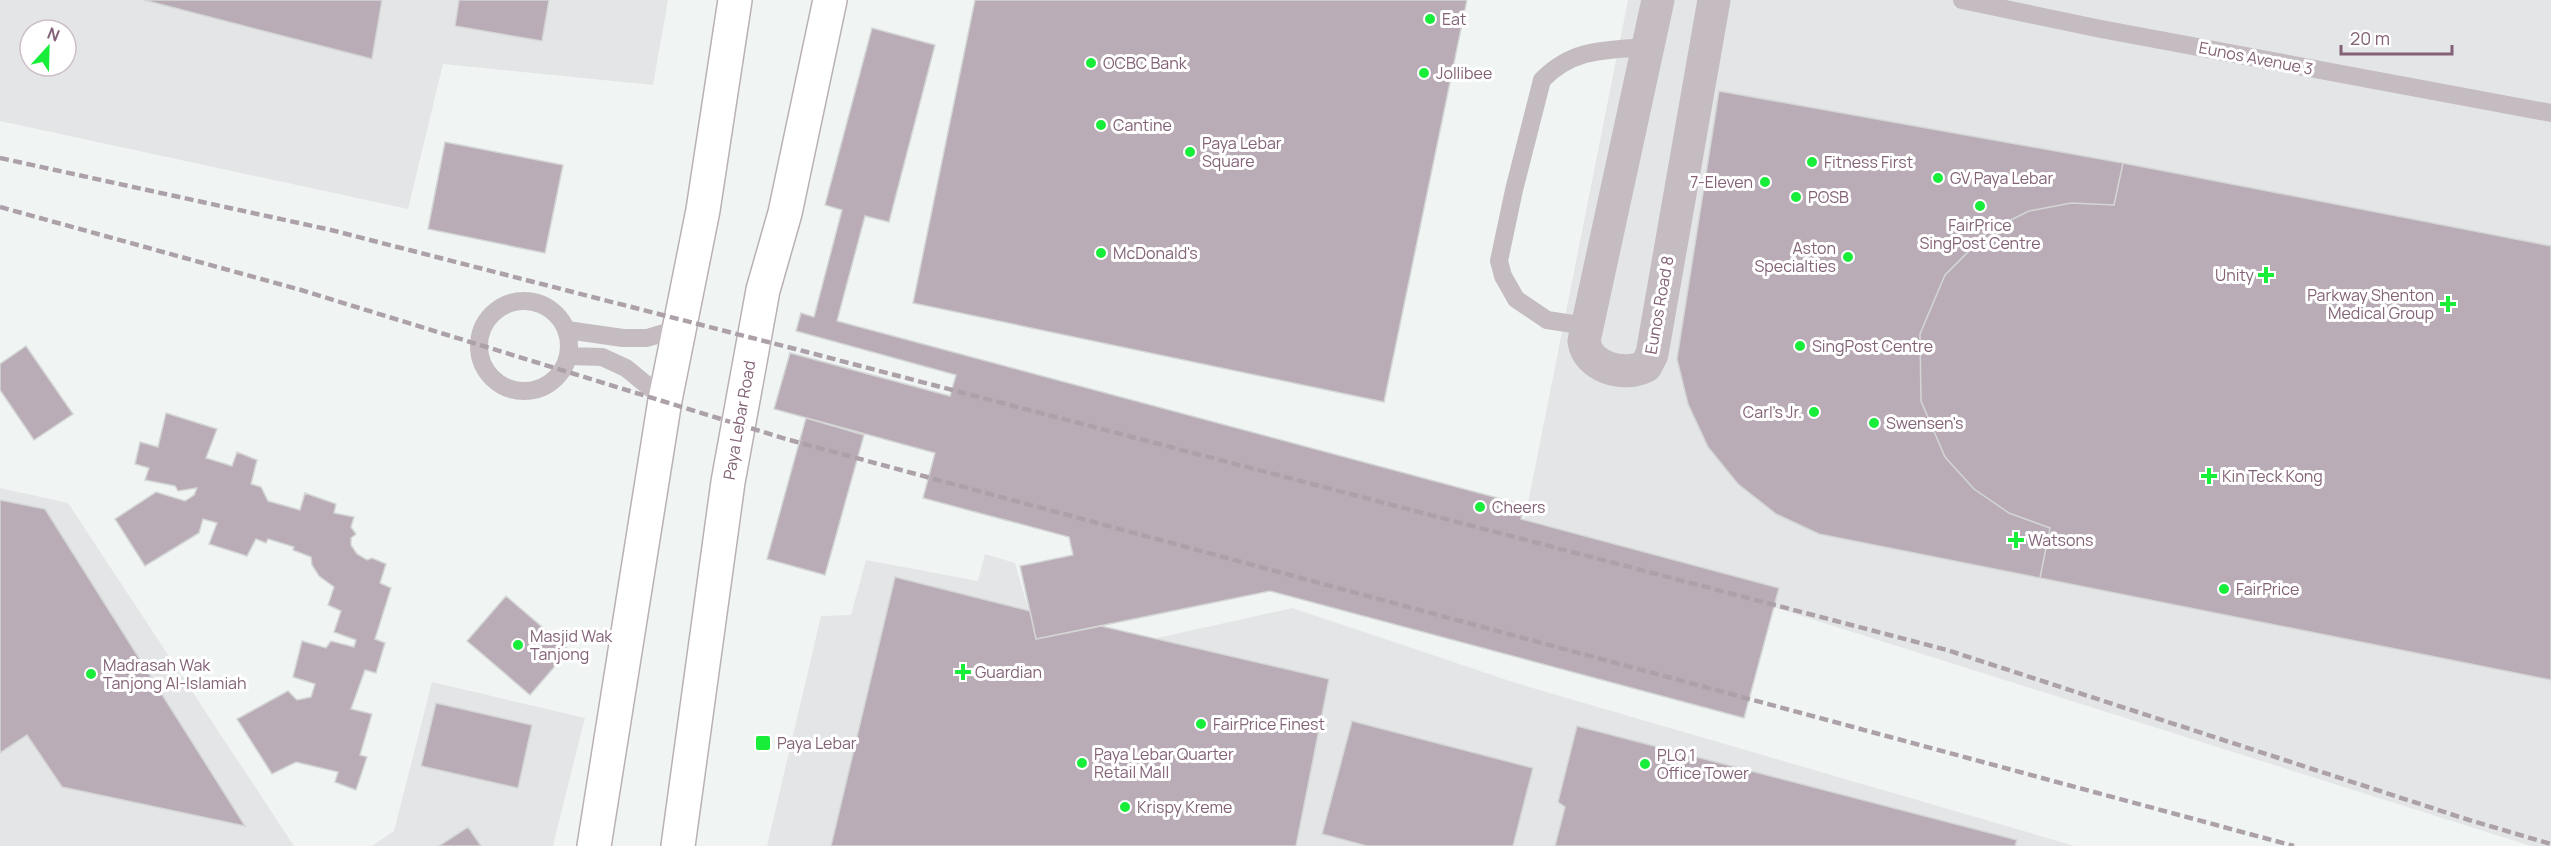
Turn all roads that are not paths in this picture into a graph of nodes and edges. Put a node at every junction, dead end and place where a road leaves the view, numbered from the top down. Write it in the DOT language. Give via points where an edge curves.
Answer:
graph roads {
  1 [pos="735,0"];
  2 [pos="830,0"];
  3 [pos="1658,0"];
  4 [pos="1714,0"];
  5 [pos="1962,0"];
  6 [pos="1648,47"];
  7 [pos="2551,113"];
  8 [pos="1586,326"];
  9 [pos="680,327"];
  10 [pos="567,330"];
  11 [pos="568,356"];
  12 [pos="665,400"];
  13 [pos="684,837"];
  14 [pos="594,846"];
  1 -- 9 [label="main road" via="703,210"];
  2 -- 13 [label="main road, Paya Lebar Road" via="784,213 763,290 732,459"];
  3 -- 6 [label="street, Eunos Road 8"];
  4 -- 8 [label="street, Eunos Road 8" via="1649,360 1631,371 1603,367 1585,351"];
  5 -- 7 [label="lane, Eunos Avenue 3"];
  6 -- 8 [label="street, Eunos Road 8"];
  6 -- 8 [label="lane" via="1573,57 1542,80 1498,261 1516,299 1548,320"];
  9 -- 10 [label="lane" via="647,338"];
  9 -- 12 [label="main road"];
  10 -- 11 [label="lane"];
  10 -- 11 [label="lane" via="563,321 541,304 512,303 498,309 488,320 479,347 489,375 514,390 544,387 556,378"];
  11 -- 12 [label="lane" via="602,357 626,368"];
  12 -- 14 [label="main road"];
}
